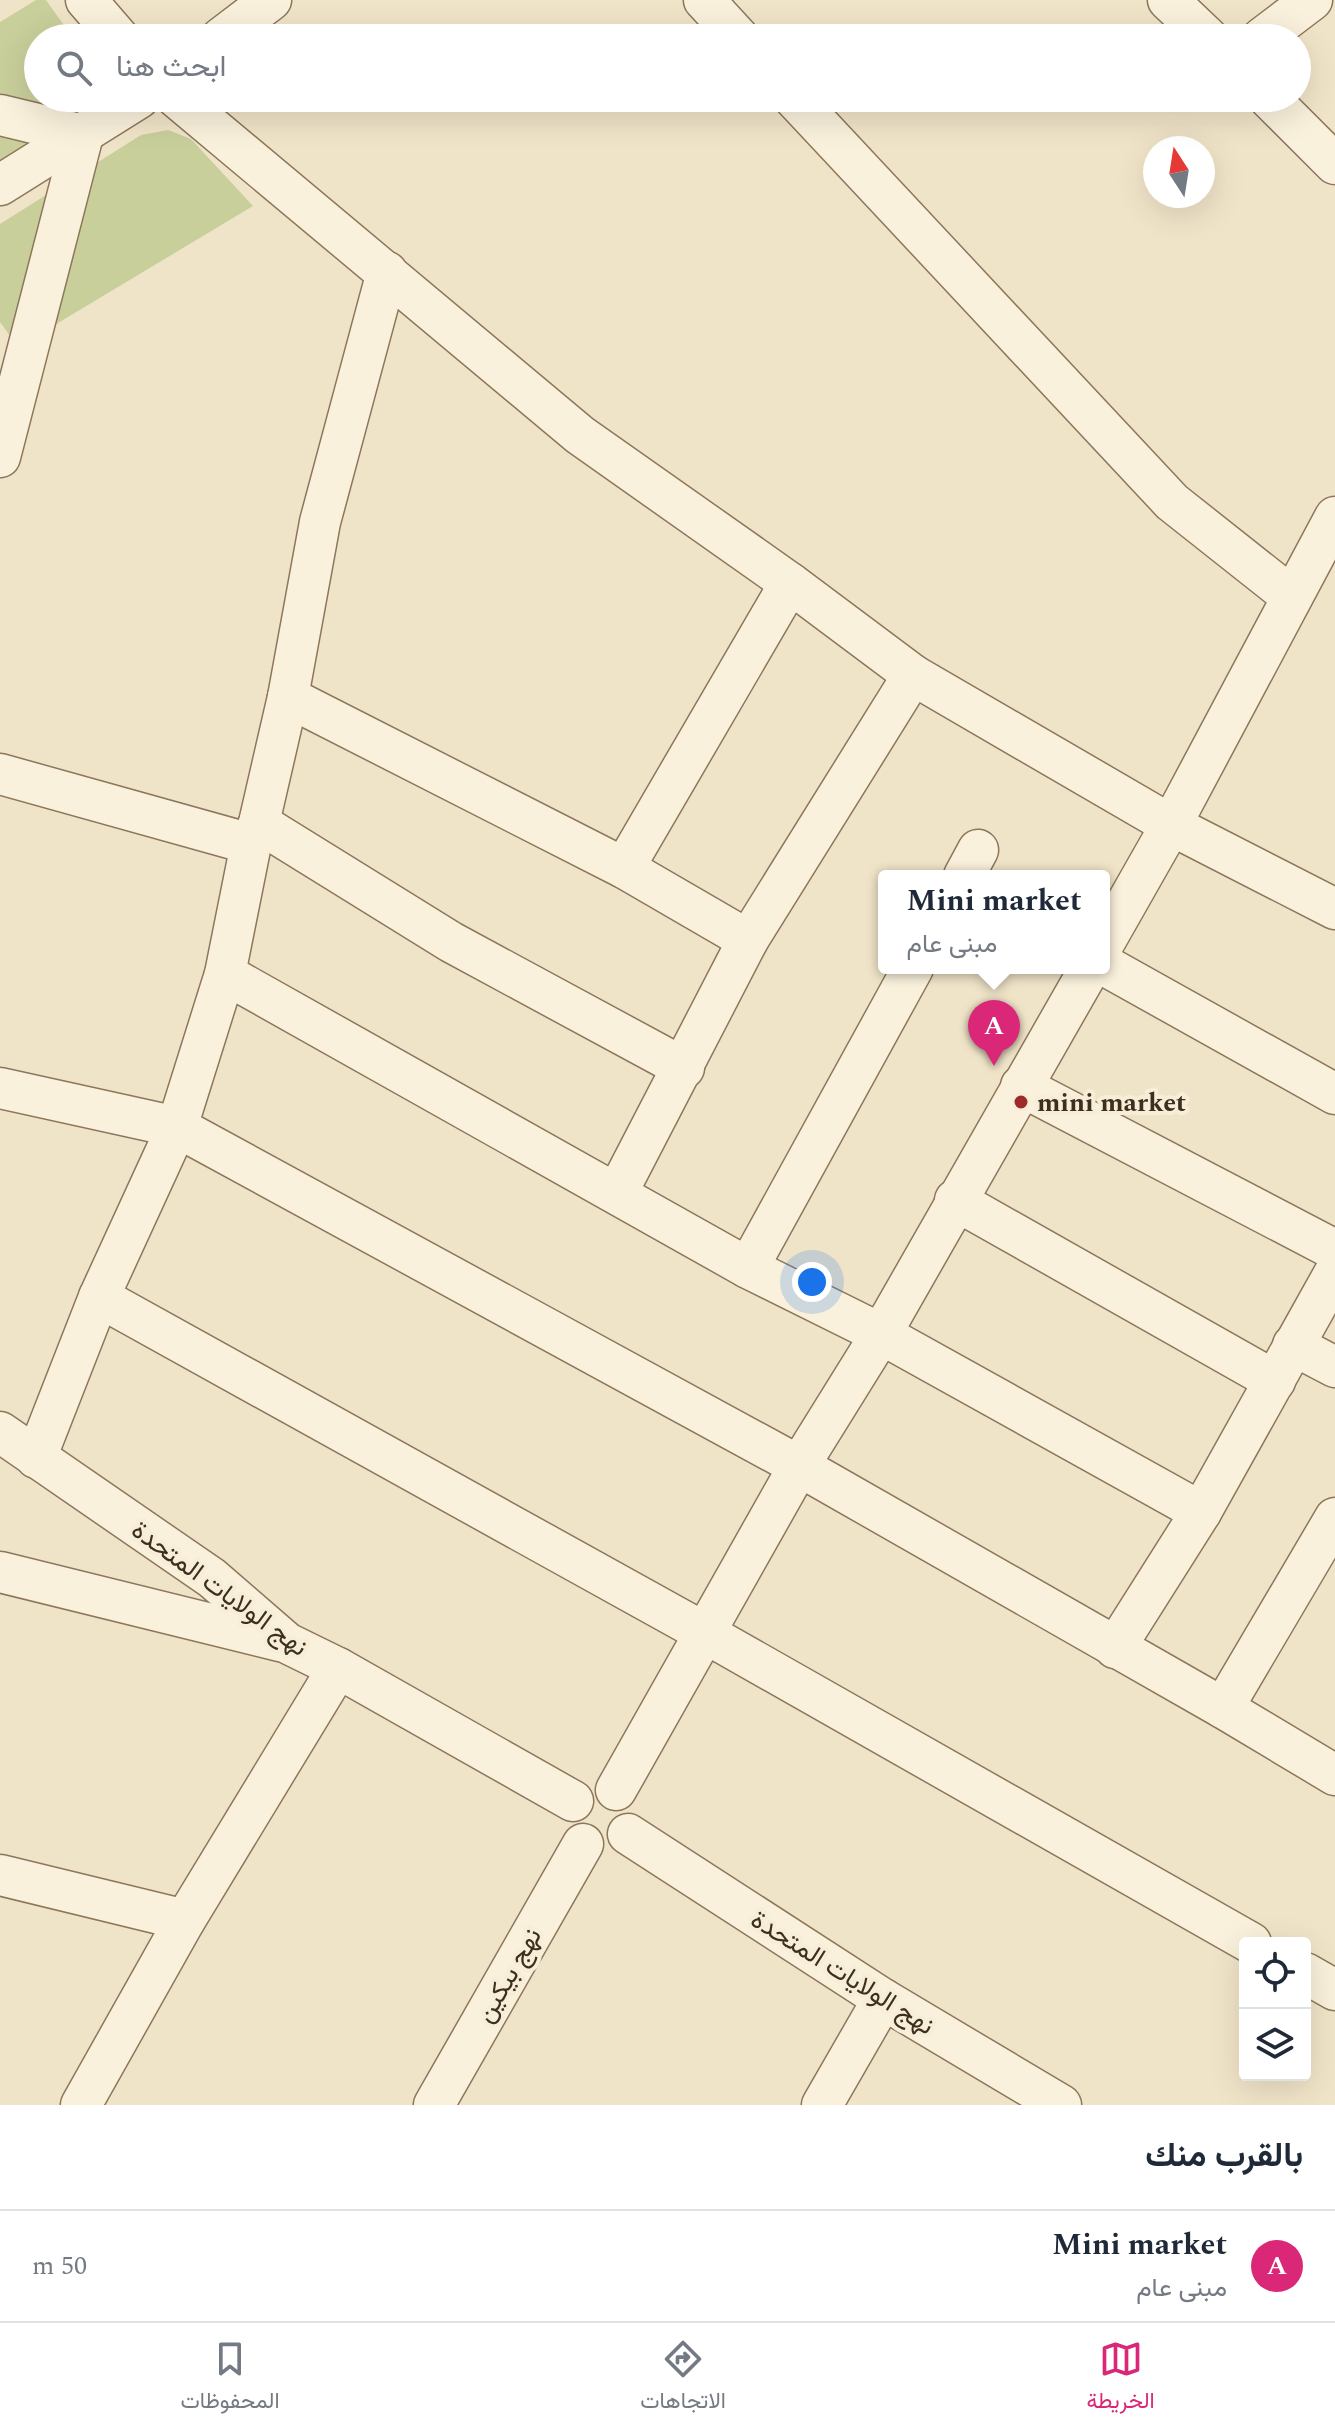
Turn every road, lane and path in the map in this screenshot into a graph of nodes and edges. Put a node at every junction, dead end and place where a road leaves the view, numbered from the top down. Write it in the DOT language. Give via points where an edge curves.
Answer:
graph roads {
  1 [pos="86,0"];
  2 [pos="271,0"];
  3 [pos="704,0"];
  4 [pos="1168,0"];
  5 [pos="1312,0"];
  6 [pos="107,24"];
  7 [pos="239,24"];
  8 [pos="726,24"];
  9 [pos="1193,24"];
  10 [pos="1280,24"];
  11 [pos="118,112"];
  12 [pos="194,112"];
  13 [pos="807,112"];
  14 [pos="1283,112"];
  15 [pos="0,115"];
  16 [pos="83,135"];
  17 [pos="1335,164"];
  18 [pos="0,185"];
  19 [pos="387,272"];
  20 [pos="0,457"];
  21 [pos="1335,517"];
  22 [pos="790,583"];
  23 [pos="1292,597"];
  24 [pos="913,675"];
  25 [pos="288,697"];
  26 [pos="0,774"];
  27 [pos="1171,825"];
  28 [pos="255,834"];
  29 [pos="624,868"];
  30 [pos="1335,909"];
  31 [pos="1110,932"];
  32 [pos="748,940"];
  33 [pos="1110,968"];
  34 [pos="225,974"];
  35 [pos="910,974"];
  36 [pos="1086,974"];
  37 [pos="684,1068"];
  38 [pos="1021,1086"];
  39 [pos="0,1088"];
  40 [pos="1335,1094"];
  41 [pos="177,1127"];
  42 [pos="617,1193"];
  43 [pos="955,1200"];
  44 [pos="1335,1250"];
  45 [pos="748,1268"];
  46 [pos="1335,1272"];
  47 [pos="99,1297"];
  48 [pos="881,1334"];
  49 [pos="1293,1345"];
  50 [pos="1335,1367"];
  51 [pos="1275,1381"];
  52 [pos="0,1432"];
  53 [pos="36,1458"];
  54 [pos="799,1466"];
  55 [pos="1201,1512"];
  56 [pos="1335,1518"];
  57 [pos="0,1572"];
  58 [pos="705,1633"];
  59 [pos="287,1643"];
  60 [pos="1115,1648"];
  61 [pos="338,1668"];
  62 [pos="1223,1708"];
  63 [pos="1335,1774"];
  64 [pos="616,1790"];
  65 [pos="573,1801"];
  66 [pos="628,1834"];
  67 [pos="583,1844"];
  68 [pos="0,1875"];
  69 [pos="185,1920"];
  70 [pos="1240,1937"];
  71 [pos="1311,1976"];
  72 [pos="1335,1990"];
  73 [pos="883,1999"];
  74 [pos="81,2105"];
  75 [pos="434,2105"];
  76 [pos="822,2105"];
  77 [pos="1061,2105"];
  1 -- 6 [label="street"];
  2 -- 7 [label="street"];
  3 -- 8 [label="street"];
  4 -- 9 [label="street"];
  5 -- 10 [label="street"];
  11 -- 16 [label="street"];
  12 -- 19 [label="street"];
  13 -- 23 [label="street" via="1172,502"];
  14 -- 17 [label="street"];
  15 -- 16 [label="street"];
  16 -- 18 [label="street"];
  16 -- 20 [label="street"];
  19 -- 22 [label="street" via="580,435"];
  19 -- 25 [label="street" via="320,522"];
  21 -- 23 [label="street"];
  22 -- 24 [label="street"];
  22 -- 29 [label="street"];
  23 -- 27 [label="street"];
  24 -- 27 [label="street"];
  24 -- 32 [label="street"];
  25 -- 28 [label="street"];
  25 -- 29 [label="street"];
  26 -- 28 [label="street"];
  27 -- 30 [label="street"];
  27 -- 31 [label="street"];
  28 -- 34 [label="street"];
  28 -- 37 [label="street"];
  29 -- 32 [label="street"];
  32 -- 37 [label="street"];
  33 -- 40 [label="street"];
  34 -- 41 [label="street"];
  34 -- 42 [label="street"];
  35 -- 45 [label="street"];
  36 -- 38 [label="street"];
  37 -- 42 [label="street"];
  38 -- 43 [label="street"];
  38 -- 44 [label="street"];
  39 -- 41 [label="street"];
  41 -- 47 [label="street"];
  41 -- 54 [label="street"];
  42 -- 45 [label="street"];
  43 -- 48 [label="street"];
  43 -- 51 [label="street"];
  45 -- 48 [label="street"];
  46 -- 49 [label="street"];
  47 -- 53 [label="street"];
  47 -- 58 [label="street"];
  48 -- 54 [label="street"];
  48 -- 55 [label="street"];
  49 -- 50 [label="street"];
  49 -- 51 [label="street"];
  51 -- 55 [label="street"];
  52 -- 53 [label="street, نهج الولايات المتحدة"];
  53 -- 59 [label="street, نهج الولايات المتحدة" via="212,1578"];
  54 -- 58 [label="street"];
  54 -- 60 [label="street"];
  55 -- 60 [label="street"];
  56 -- 62 [label="street"];
  57 -- 59 [label="street"];
  58 -- 64 [label="street"];
  58 -- 70 [label="street"];
  59 -- 61 [label="street, نهج الولايات المتحدة"];
  60 -- 62 [label="street"];
  61 -- 65 [label="street, نهج الولايات المتحدة"];
  61 -- 69 [label="street"];
  62 -- 63 [label="street"];
  64 -- 65 [label="street" via="592,1786"];
  64 -- 66 [label="street" via="633,1814"];
  65 -- 67 [label="street" via="568,1819"];
  66 -- 67 [label="street" via="613,1848"];
  66 -- 73 [label="street, نهج الولايات المتحدة"];
  67 -- 75 [label="street, نهج بيكين"];
  68 -- 69 [label="street"];
  69 -- 74 [label="street"];
  71 -- 72 [label="street"];
  73 -- 76 [label="street"];
  73 -- 77 [label="street, نهج الولايات المتحدة"];
}
